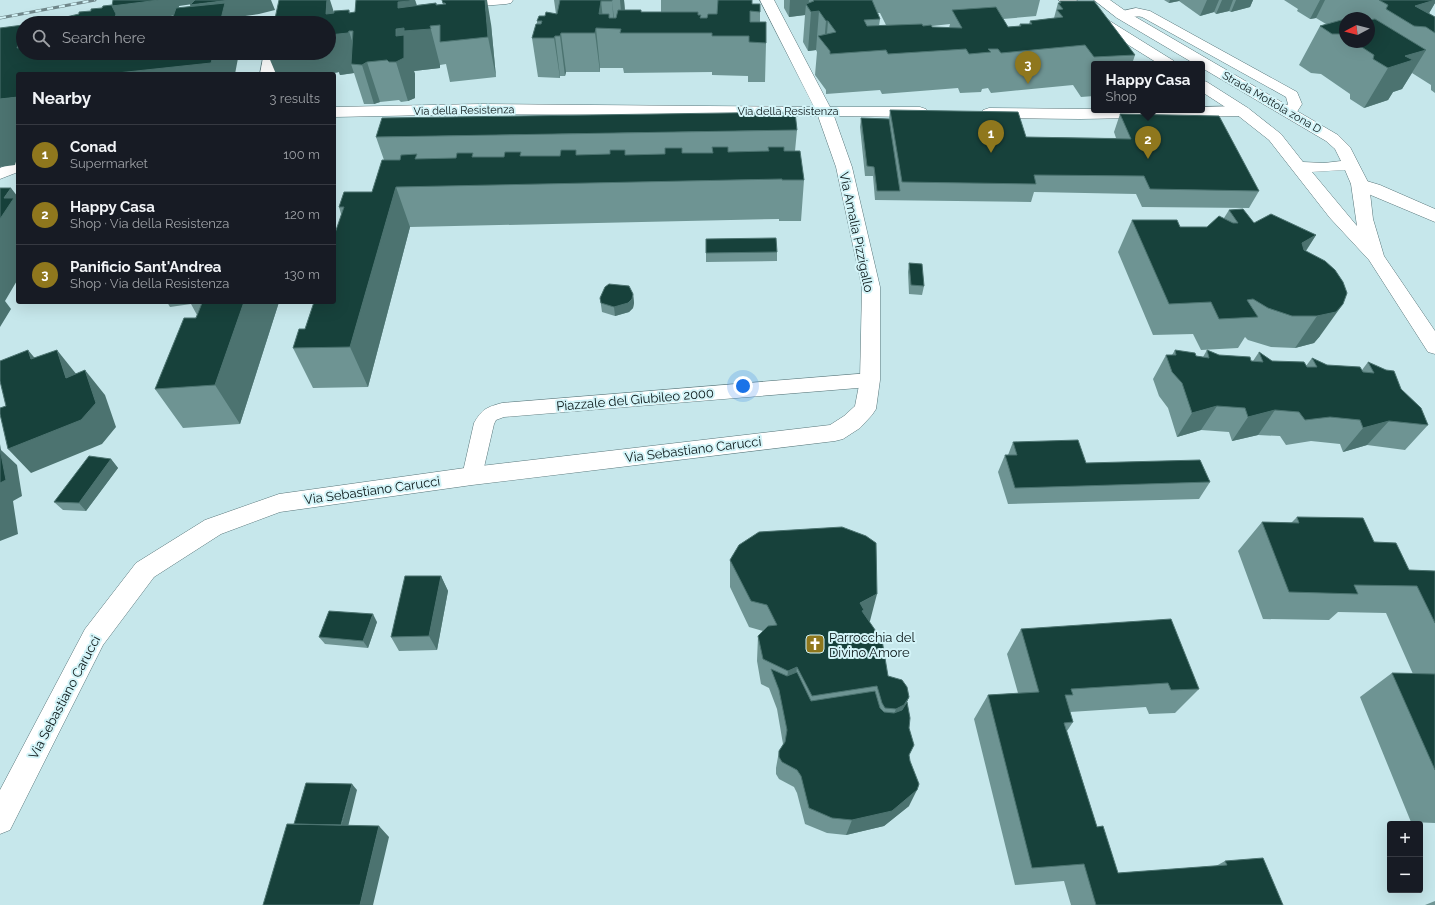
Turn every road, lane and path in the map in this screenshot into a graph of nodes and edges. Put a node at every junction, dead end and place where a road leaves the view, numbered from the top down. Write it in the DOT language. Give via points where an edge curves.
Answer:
graph roads {
  1 [pos="506,0"];
  2 [pos="767,0"];
  3 [pos="1101,0"];
  4 [pos="1069,2"];
  5 [pos="445,5"];
  6 [pos="1061,14"];
  7 [pos="769,35"];
  8 [pos="270,60"];
  9 [pos="1164,61"];
  10 [pos="1202,61"];
  11 [pos="1205,63"];
  12 [pos="268,72"];
  13 [pos="1205,86"];
  14 [pos="1242,110"];
  15 [pos="824,111"];
  16 [pos="1205,111"];
  17 [pos="336,112"];
  18 [pos="937,112"];
  19 [pos="976,113"];
  20 [pos="1120,113"];
  21 [pos="1351,164"];
  22 [pos="1298,166"];
  23 [pos="16,167"];
  24 [pos="0,174"];
  25 [pos="1360,184"];
  26 [pos="1435,216"];
  27 [pos="1375,256"];
  28 [pos="1435,347"];
  29 [pos="870,380"];
  30 [pos="472,476"];
  31 [pos="0,820"];
  1 -- 5 [label="street"];
  2 -- 15 [label="street, Via Amalia Pizzigallo"];
  3 -- 10 [label="street, Strada Mottola zona D"];
  4 -- 6 [label="lane"];
  4 -- 9 [label="street"];
  7 -- 15 [label="street" via="801,95"];
  8 -- 12 [label="street"];
  11 -- 21 [label="street, Strada Mottola zona D" via="1332,138 1342,147"];
  13 -- 14 [label="street, Strada Mottola zona D"];
  14 -- 16 [label="street"];
  14 -- 22 [label="street, Strada Mottola zona D" via="1275,137"];
  15 -- 17 [label="street, Via della Resistenza" via="481,109"];
  15 -- 18 [label="street, Via della Resistenza"];
  15 -- 29 [label="street, Via Amalia Pizzigallo" via="844,167 871,287"];
  19 -- 20 [label="street"];
  21 -- 22 [label="street" via="1337,168"];
  21 -- 25 [label="street, Strada Mottola zona D"];
  22 -- 27 [label="street, Strada Mottola zona D" via="1336,214"];
  23 -- 24 [label="street"];
  25 -- 26 [label="street"];
  25 -- 27 [label="street, Strada Mottola zona D" via="1364,219"];
  27 -- 28 [label="street, Strada Mottola zona D"];
  29 -- 30 [label="street, Via Sebastiano Carucci" via="865,409 852,422 835,432"];
  29 -- 30 [label="lane, Piazzale del Giubileo 2000" via="502,410 489,415 484,423"];
  30 -- 31 [label="street, Via Sebastiano Carucci" via="279,503 213,527 145,570 94,637"];
}
